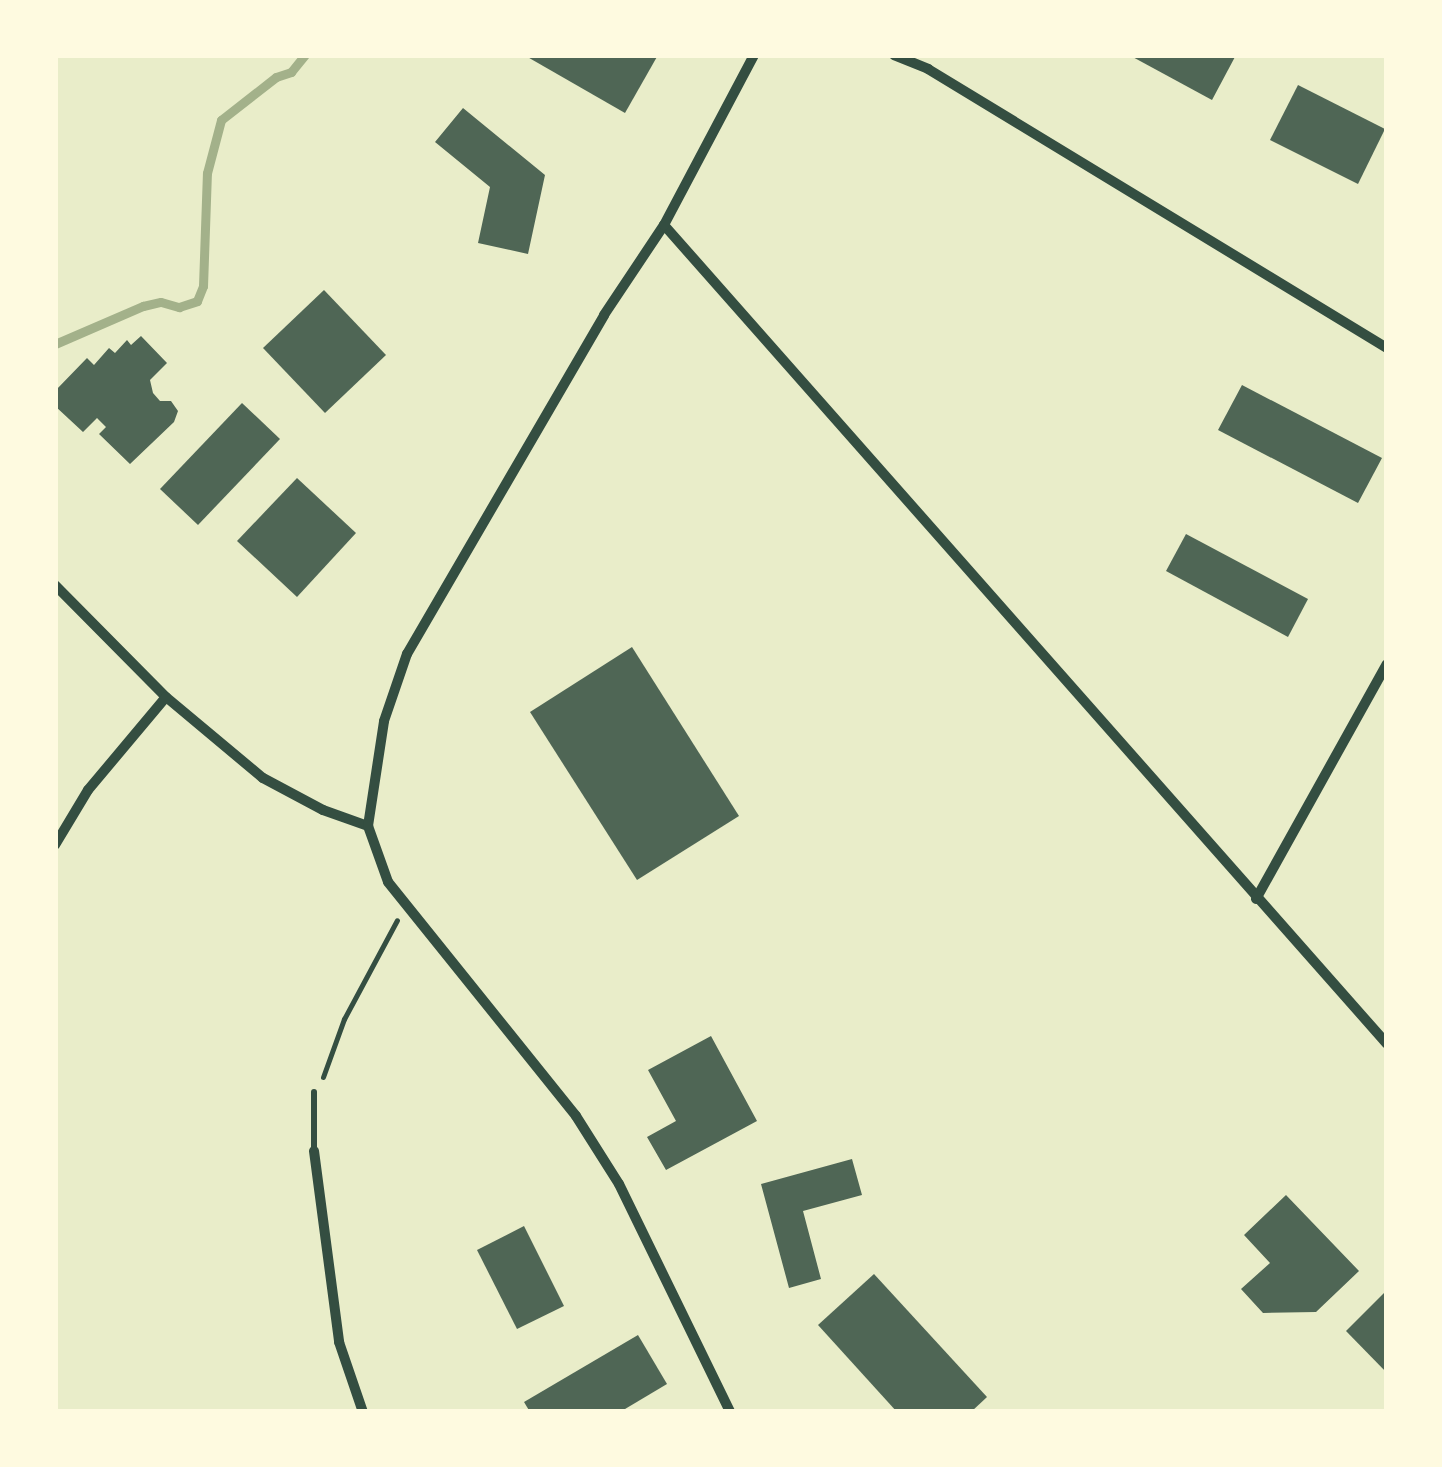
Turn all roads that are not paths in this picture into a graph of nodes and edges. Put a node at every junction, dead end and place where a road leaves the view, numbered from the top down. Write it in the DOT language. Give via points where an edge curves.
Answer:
graph roads {
  1 [pos="754,55"];
  2 [pos="894,55"];
  3 [pos="664,225"];
  4 [pos="1387,348"];
  5 [pos="55,585"];
  6 [pos="1387,664"];
  7 [pos="166,697"];
  8 [pos="368,826"];
  9 [pos="55,844"];
  10 [pos="1256,899"];
  11 [pos="1387,1044"];
  12 [pos="314,1092"];
  13 [pos="314,1152"];
  14 [pos="363,1412"];
  15 [pos="730,1412"];
  1 -- 3 [label="street"];
  2 -- 4 [label="street" via="928,69"];
  3 -- 8 [label="street" via="604,314 407,654 384,720"];
  3 -- 10 [label="street"];
  5 -- 7 [label="street"];
  6 -- 10 [label="street"];
  7 -- 8 [label="street" via="263,778"];
  7 -- 9 [label="street" via="88,790"];
  8 -- 15 [label="street" via="388,882 576,1116 610,1170"];
  10 -- 11 [label="street"];
  12 -- 13 [label="lane"];
  13 -- 14 [label="street" via="339,1342"];
}
